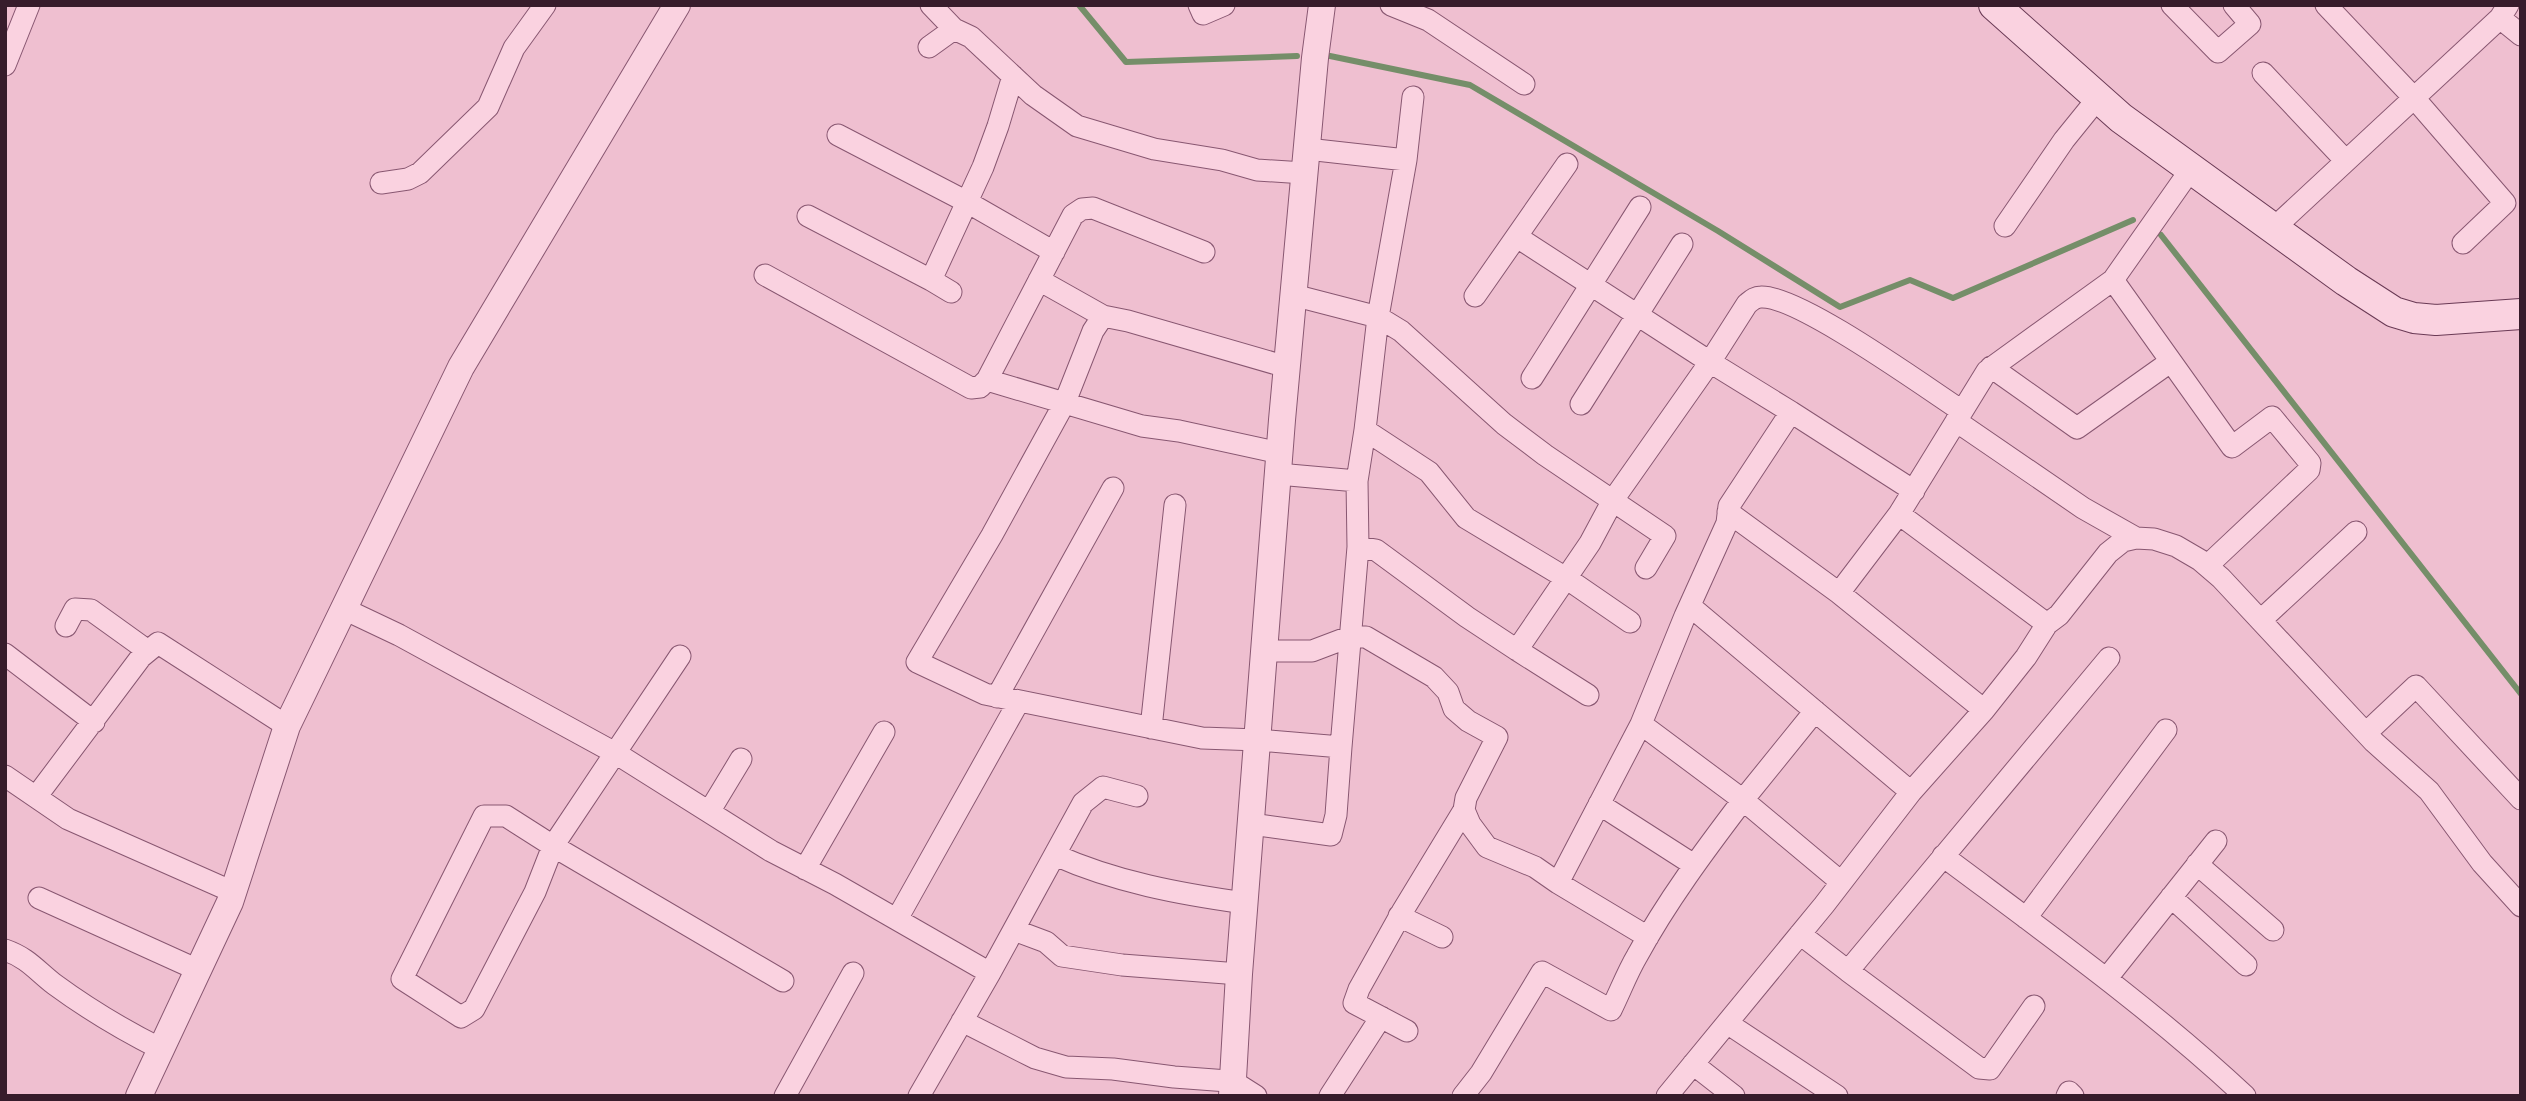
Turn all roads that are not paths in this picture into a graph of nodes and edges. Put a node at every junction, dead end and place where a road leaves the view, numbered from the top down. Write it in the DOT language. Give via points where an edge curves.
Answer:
graph roads {
  1 [pos="29,5"];
  2 [pos="545,5"];
  3 [pos="677,5"];
  4 [pos="931,5"];
  5 [pos="1199,5"];
  6 [pos="1224,5"];
  7 [pos="1322,5"];
  8 [pos="1391,5"];
  9 [pos="1994,5"];
  10 [pos="2172,5"];
  11 [pos="2234,5"];
  12 [pos="2326,5"];
  13 [pos="2500,11"];
  14 [pos="954,29"];
  15 [pos="2521,35"];
  16 [pos="929,47"];
  17 [pos="6,60"];
  18 [pos="2263,73"];
  19 [pos="1013,76"];
  20 [pos="1524,84"];
  21 [pos="1413,97"];
  22 [pos="2098,98"];
  23 [pos="2415,99"];
  24 [pos="838,135"];
  25 [pos="1406,160"];
  26 [pos="1306,161"];
  27 [pos="2346,161"];
  28 [pos="1567,164"];
  29 [pos="2191,169"];
  30 [pos="381,183"];
  31 [pos="967,202"];
  32 [pos="1640,207"];
  33 [pos="808,216"];
  34 [pos="2005,226"];
  35 [pos="2273,228"];
  36 [pos="1517,237"];
  37 [pos="2463,243"];
  38 [pos="1682,244"];
  39 [pos="1054,252"];
  40 [pos="1204,252"];
  41 [pos="765,275"];
  42 [pos="931,280"];
  43 [pos="1039,280"];
  44 [pos="2113,280"];
  45 [pos="1592,285"];
  46 [pos="951,292"];
  47 [pos="1293,295"];
  48 [pos="1475,296"];
  49 [pos="2521,314"];
  50 [pos="1637,315"];
  51 [pos="1103,316"];
  52 [pos="1378,317"];
  53 [pos="1710,362"];
  54 [pos="2170,362"];
  55 [pos="1287,367"];
  56 [pos="1992,367"];
  57 [pos="1532,378"];
  58 [pos="987,380"];
  59 [pos="1065,402"];
  60 [pos="1581,404"];
  61 [pos="1791,412"];
  62 [pos="1959,416"];
  63 [pos="1366,430"];
  64 [pos="1279,463"];
  65 [pos="1357,481"];
  66 [pos="1113,488"];
  67 [pos="1914,491"];
  68 [pos="1613,500"];
  69 [pos="1175,505"];
  70 [pos="1728,512"];
  71 [pos="1899,514"];
  72 [pos="2356,532"];
  73 [pos="2136,538"];
  74 [pos="1358,547"];
  75 [pos="2207,566"];
  76 [pos="1646,568"];
  77 [pos="1566,578"];
  78 [pos="1839,593"];
  79 [pos="1690,606"];
  80 [pos="342,608"];
  81 [pos="2261,621"];
  82 [pos="1630,622"];
  83 [pos="2048,624"];
  84 [pos="66,626"];
  85 [pos="1349,637"];
  86 [pos="1517,650"];
  87 [pos="148,651"];
  88 [pos="1265,651"];
  89 [pos="5,654"];
  90 [pos="680,656"];
  91 [pos="2109,657"];
  92 [pos="1588,695"];
  93 [pos="997,697"];
  94 [pos="1019,701"];
  95 [pos="1984,710"];
  96 [pos="1815,711"];
  97 [pos="94,722"];
  98 [pos="1641,724"];
  99 [pos="287,726"];
  100 [pos="1151,728"];
  101 [pos="2166,730"];
  102 [pos="884,732"];
  103 [pos="2366,733"];
  104 [pos="1258,740"];
  105 [pos="1341,747"];
  106 [pos="617,754"];
  107 [pos="741,759"];
  108 [pos="5,776"];
  109 [pos="1911,792"];
  110 [pos="1137,796"];
  111 [pos="36,797"];
  112 [pos="2521,799"];
  113 [pos="1743,800"];
  114 [pos="1599,804"];
  115 [pos="1464,810"];
  116 [pos="709,812"];
  117 [pos="1251,824"];
  118 [pos="2216,841"];
  119 [pos="552,846"];
  120 [pos="1055,855"];
  121 [pos="1943,856"];
  122 [pos="2197,864"];
  123 [pos="1694,865"];
  124 [pos="805,869"];
  125 [pos="1842,882"];
  126 [pos="1558,883"];
  127 [pos="233,892"];
  128 [pos="2171,897"];
  129 [pos="40,898"];
  130 [pos="1245,903"];
  131 [pos="2521,906"];
  132 [pos="1399,916"];
  133 [pos="2026,918"];
  134 [pos="897,919"];
  135 [pos="1014,930"];
  136 [pos="2273,930"];
  137 [pos="1800,934"];
  138 [pos="1442,937"];
  139 [pos="1648,937"];
  140 [pos="5,950"];
  141 [pos="2246,965"];
  142 [pos="198,970"];
  143 [pos="1848,971"];
  144 [pos="853,973"];
  145 [pos="990,973"];
  146 [pos="1239,974"];
  147 [pos="2107,978"];
  148 [pos="783,981"];
  149 [pos="2034,1006"];
  150 [pos="1381,1017"];
  151 [pos="962,1021"];
  152 [pos="1727,1023"];
  153 [pos="1407,1031"];
  154 [pos="161,1049"];
  155 [pos="1693,1064"];
  156 [pos="1241,1091"];
  157 [pos="790,1094"];
  158 [pos="139,1096"];
  159 [pos="919,1096"];
  160 [pos="1330,1096"];
  161 [pos="1463,1096"];
  162 [pos="1667,1096"];
  163 [pos="1734,1096"];
  164 [pos="1837,1096"];
  165 [pos="2067,1096"];
  166 [pos="2073,1096"];
  167 [pos="2245,1096"];
  1 -- 17 [label="street"];
  2 -- 30 [label="street" via="514,48 488,107 420,173"];
  3 -- 80 [label="street" via="461,367"];
  4 -- 14 [label="street"];
  5 -- 6 [label="street" via="1203,14"];
  7 -- 26 [label="street"];
  8 -- 20 [label="street" via="1427,20"];
  9 -- 22 [label="main road"];
  10 -- 11 [label="street" via="2218,52 2250,24"];
  12 -- 23 [label="street"];
  13 -- 15 [label="street"];
  13 -- 23 [label="street"];
  14 -- 16 [label="street"];
  14 -- 19 [label="street" via="971,37"];
  18 -- 27 [label="street"];
  19 -- 26 [label="street" via="1077,126 1154,149 1257,170"];
  19 -- 31 [label="street" via="999,126"];
  21 -- 25 [label="street"];
  22 -- 29 [label="main road"];
  22 -- 34 [label="street"];
  23 -- 27 [label="street"];
  23 -- 37 [label="street" via="2505,203"];
  24 -- 31 [label="street"];
  25 -- 26 [label="street"];
  25 -- 52 [label="street"];
  26 -- 47 [label="street"];
  27 -- 35 [label="street"];
  28 -- 36 [label="street"];
  29 -- 35 [label="main road"];
  29 -- 44 [label="street"];
  31 -- 39 [label="street"];
  31 -- 42 [label="street"];
  32 -- 45 [label="street"];
  33 -- 42 [label="street"];
  35 -- 49 [label="main road" via="2395,312 2435,320"];
  36 -- 45 [label="street"];
  36 -- 48 [label="street"];
  38 -- 50 [label="street"];
  39 -- 40 [label="street" via="1073,215 1093,208"];
  39 -- 43 [label="street"];
  41 -- 58 [label="street" via="971,388"];
  42 -- 46 [label="street"];
  43 -- 51 [label="street"];
  43 -- 58 [label="street"];
  44 -- 54 [label="street"];
  44 -- 56 [label="street"];
  45 -- 50 [label="street"];
  45 -- 57 [label="street"];
  47 -- 52 [label="street"];
  47 -- 55 [label="street"];
  50 -- 53 [label="street"];
  50 -- 60 [label="street"];
  51 -- 55 [label="street"];
  51 -- 59 [label="street"];
  52 -- 63 [label="street"];
  52 -- 68 [label="street" via="1401,331 1504,424"];
  53 -- 61 [label="street"];
  53 -- 62 [label="street" via="1747,304 1764,296 1805,310"];
  53 -- 68 [label="street"];
  54 -- 56 [label="street" via="2077,428"];
  54 -- 75 [label="street" via="2232,447 2272,417 2310,463 2309,470"];
  55 -- 64 [label="street"];
  56 -- 62 [label="street"];
  58 -- 59 [label="street"];
  59 -- 64 [label="street" via="1142,426 1180,431"];
  59 -- 93 [label="street" via="917,662"];
  61 -- 67 [label="street"];
  61 -- 70 [label="street"];
  62 -- 67 [label="street"];
  62 -- 73 [label="street" via="2083,508"];
  63 -- 65 [label="street"];
  63 -- 77 [label="street" via="1429,472 1466,518"];
  64 -- 65 [label="street"];
  64 -- 88 [label="street"];
  65 -- 74 [label="street"];
  66 -- 93 [label="street"];
  67 -- 71 [label="street"];
  68 -- 76 [label="street" via="1665,536"];
  68 -- 77 [label="street"];
  69 -- 100 [label="street"];
  70 -- 78 [label="street"];
  70 -- 79 [label="street"];
  71 -- 78 [label="street"];
  71 -- 83 [label="street"];
  72 -- 81 [label="street"];
  73 -- 75 [label="street" via="2176,547"];
  73 -- 83 [label="street" via="2108,553"];
  74 -- 85 [label="street"];
  74 -- 86 [label="street" via="1376,550"];
  75 -- 81 [label="street"];
  77 -- 82 [label="street"];
  77 -- 86 [label="street"];
  78 -- 95 [label="street"];
  79 -- 96 [label="street"];
  79 -- 98 [label="street"];
  80 -- 99 [label="street"];
  80 -- 106 [label="street"];
  81 -- 103 [label="street"];
  83 -- 95 [label="street"];
  84 -- 87 [label="street" via="75,609 90,610"];
  85 -- 88 [label="street" via="1312,651"];
  85 -- 105 [label="street"];
  85 -- 115 [label="street" via="1366,637 1434,677 1448,692 1454,709 1497,737 1466,797"];
  86 -- 92 [label="street"];
  87 -- 97 [label="street"];
  87 -- 99 [label="street" via="158,643"];
  88 -- 104 [label="street"];
  89 -- 97 [label="street"];
  90 -- 106 [label="street"];
  91 -- 121 [label="street"];
  93 -- 94 [label="street"];
  94 -- 100 [label="street"];
  94 -- 134 [label="street"];
  95 -- 109 [label="street"];
  96 -- 109 [label="street"];
  96 -- 113 [label="street"];
  97 -- 111 [label="street"];
  98 -- 113 [label="street"];
  98 -- 114 [label="street"];
  99 -- 127 [label="street"];
  100 -- 104 [label="street" via="1202,738"];
  101 -- 133 [label="street"];
  102 -- 124 [label="street"];
  103 -- 112 [label="street" via="2416,686"];
  103 -- 131 [label="street" via="2429,791 2482,863"];
  104 -- 105 [label="street"];
  104 -- 117 [label="street"];
  105 -- 117 [label="street" via="1331,835"];
  106 -- 116 [label="street"];
  106 -- 119 [label="street"];
  107 -- 116 [label="street"];
  108 -- 111 [label="street"];
  109 -- 125 [label="street"];
  110 -- 120 [label="street" via="1103,788 1083,803"];
  111 -- 127 [label="street" via="68,819"];
  113 -- 123 [label="street"];
  113 -- 125 [label="street"];
  114 -- 123 [label="street"];
  114 -- 126 [label="street"];
  115 -- 126 [label="street" via="1487,847 1535,867"];
  115 -- 132 [label="street"];
  116 -- 124 [label="street"];
  117 -- 130 [label="street"];
  118 -- 122 [label="street"];
  119 -- 119 [label="street" via="506,816 484,816 402,979 461,1017 474,1009 535,892"];
  119 -- 148 [label="street"];
  120 -- 130 [label="street" via="1124,880"];
  120 -- 135 [label="street"];
  121 -- 133 [label="street"];
  121 -- 143 [label="street"];
  122 -- 128 [label="street"];
  122 -- 136 [label="street"];
  123 -- 139 [label="street"];
  124 -- 134 [label="street"];
  125 -- 137 [label="street"];
  126 -- 139 [label="street"];
  127 -- 142 [label="street"];
  128 -- 141 [label="street"];
  128 -- 147 [label="street"];
  129 -- 142 [label="street"];
  130 -- 146 [label="street"];
  132 -- 138 [label="street"];
  132 -- 150 [label="street" via="1354,1003"];
  133 -- 147 [label="street"];
  134 -- 145 [label="street"];
  135 -- 145 [label="street"];
  135 -- 146 [label="street" via="1045,942 1062,956"];
  137 -- 143 [label="street"];
  137 -- 152 [label="street"];
  139 -- 161 [label="street" via="1611,1010 1542,972"];
  140 -- 154 [label="street" via="21,955 115,1026"];
  142 -- 154 [label="street"];
  143 -- 149 [label="street" via="1979,1068 1990,1069"];
  144 -- 157 [label="street"];
  145 -- 151 [label="street"];
  146 -- 156 [label="street"];
  147 -- 167 [label="street"];
  150 -- 153 [label="street"];
  150 -- 160 [label="street"];
  151 -- 156 [label="street" via="1035,1058 1066,1067 1113,1069"];
  151 -- 159 [label="street"];
  152 -- 155 [label="street"];
  152 -- 164 [label="street"];
  154 -- 158 [label="street"];
  155 -- 162 [label="street"];
  155 -- 163 [label="street"];
  165 -- 166 [label="street"];
}
